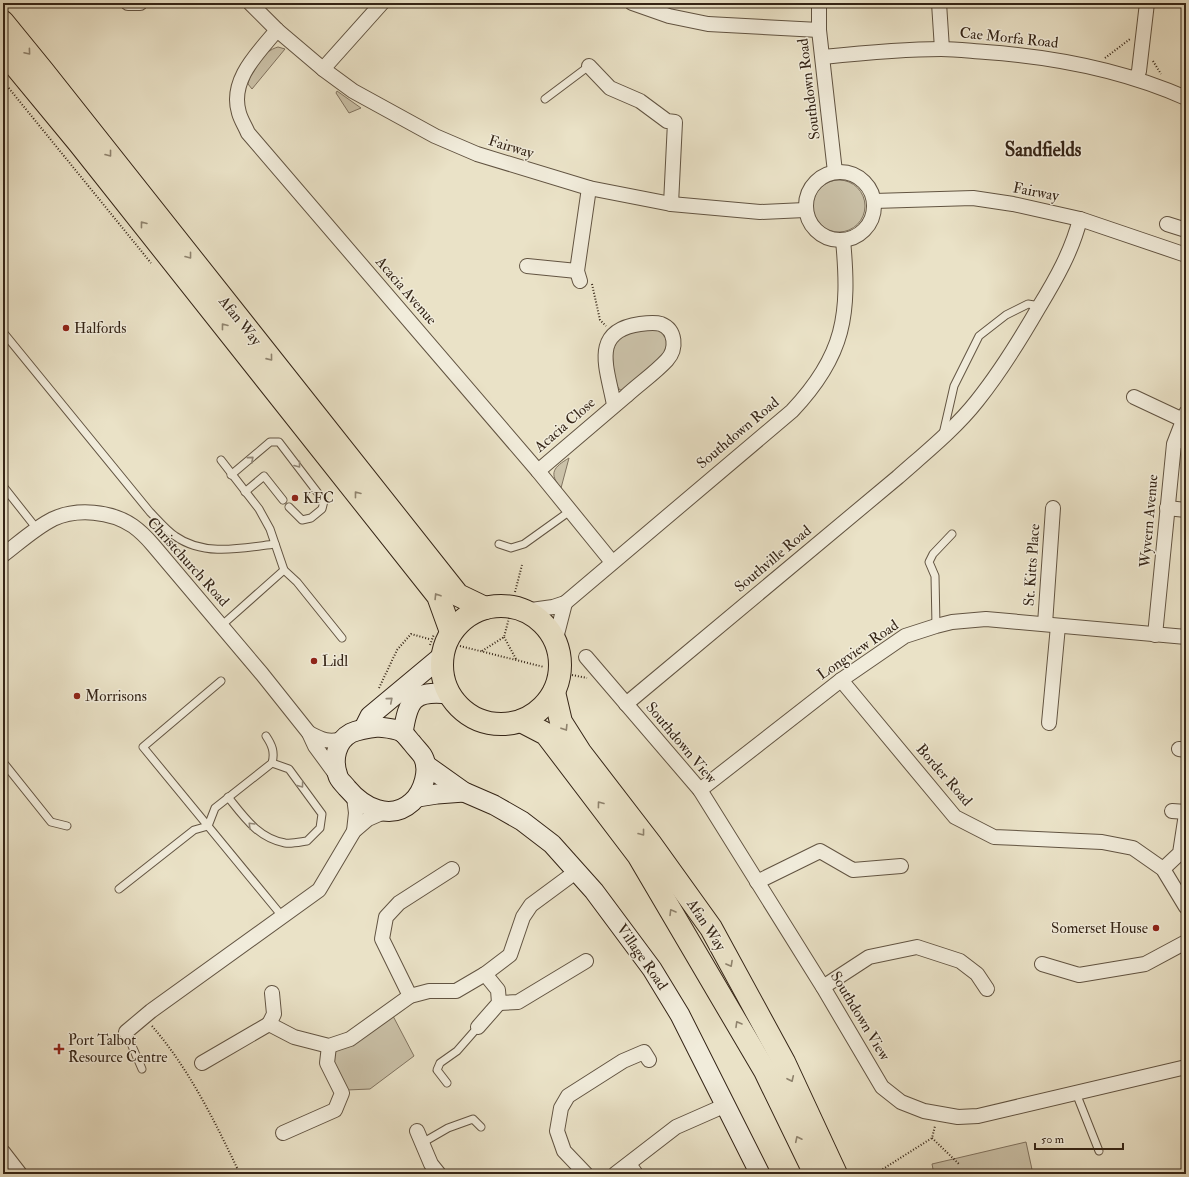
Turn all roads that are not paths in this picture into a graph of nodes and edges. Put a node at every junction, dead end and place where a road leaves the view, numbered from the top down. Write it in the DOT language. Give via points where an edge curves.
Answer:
graph roads {
  1 [pos="128,3"];
  2 [pos="140,3"];
  3 [pos="250,3"];
  4 [pos="382,3"];
  5 [pos="632,3"];
  6 [pos="819,3"];
  7 [pos="939,3"];
  8 [pos="1147,3"];
  9 [pos="3,22"];
  10 [pos="277,30"];
  11 [pos="819,30"];
  12 [pos="942,49"];
  13 [pos="3,51"];
  14 [pos="823,58"];
  15 [pos="589,66"];
  16 [pos="323,69"];
  17 [pos="1136,78"];
  18 [pos="1186,98"];
  19 [pos="545,99"];
  20 [pos="835,172"];
  21 [pos="589,188"];
  22 [pos="874,201"];
  23 [pos="671,204"];
  24 [pos="805,210"];
  25 [pos="1080,219"];
  26 [pos="1167,224"];
  27 [pos="1186,230"];
  28 [pos="843,240"];
  29 [pos="1186,255"];
  30 [pos="527,266"];
  31 [pos="1040,306"];
  32 [pos="3,332"];
  33 [pos="1134,397"];
  34 [pos="614,405"];
  35 [pos="1184,417"];
  36 [pos="941,439"];
  37 [pos="1180,444"];
  38 [pos="221,460"];
  39 [pos="538,471"];
  40 [pos="231,475"];
  41 [pos="3,486"];
  42 [pos="245,492"];
  43 [pos="283,500"];
  44 [pos="289,507"];
  45 [pos="1053,508"];
  46 [pos="1167,508"];
  47 [pos="1186,510"];
  48 [pos="570,511"];
  49 [pos="37,529"];
  50 [pos="952,534"];
  51 [pos="275,544"];
  52 [pos="499,544"];
  53 [pos="3,555"];
  54 [pos="612,562"];
  55 [pos="284,570"];
  56 [pos="565,603"];
  57 [pos="516,607"];
  58 [pos="485,608"];
  59 [pos="1051,625"];
  60 [pos="222,626"];
  61 [pos="936,626"];
  62 [pos="1155,634"];
  63 [pos="1186,637"];
  64 [pos="342,638"];
  65 [pos="555,642"];
  66 [pos="443,644"];
  67 [pos="586,657"];
  68 [pos="842,680"];
  69 [pos="221,681"];
  70 [pos="554,692"];
  71 [pos="449,694"];
  72 [pos="626,704"];
  73 [pos="521,721"];
  74 [pos="1049,723"];
  75 [pos="364,728"];
  76 [pos="309,733"];
  77 [pos="403,733"];
  78 [pos="266,736"];
  79 [pos="343,739"];
  80 [pos="3,762"];
  81 [pos="272,763"];
  82 [pos="426,765"];
  83 [pos="338,776"];
  84 [pos="700,790"];
  85 [pos="464,792"];
  86 [pos="228,797"];
  87 [pos="354,797"];
  88 [pos="418,797"];
  89 [pos="1172,810"];
  90 [pos="384,812"];
  91 [pos="1186,813"];
  92 [pos="67,826"];
  93 [pos="208,826"];
  94 [pos="354,831"];
  95 [pos="902,866"];
  96 [pos="452,869"];
  97 [pos="1164,870"];
  98 [pos="577,871"];
  99 [pos="757,882"];
  100 [pos="119,889"];
  101 [pos="1186,907"];
  102 [pos="282,916"];
  103 [pos="1186,942"];
  104 [pos="586,961"];
  105 [pos="1042,964"];
  106 [pos="485,974"];
  107 [pos="823,987"];
  108 [pos="987,989"];
  109 [pos="272,993"];
  110 [pos="410,996"];
  111 [pos="499,1003"];
  112 [pos="269,1024"];
  113 [pos="478,1027"];
  114 [pos="126,1032"];
  115 [pos="329,1046"];
  116 [pos="649,1060"];
  117 [pos="202,1063"];
  118 [pos="1186,1067"];
  119 [pos="142,1069"];
  120 [pos="446,1083"];
  121 [pos="1076,1093"];
  122 [pos="726,1106"];
  123 [pos="481,1127"];
  124 [pos="283,1133"];
  125 [pos="420,1137"];
  126 [pos="1099,1151"];
  127 [pos="3,1152"];
  128 [pos="632,1169"];
  129 [pos="20,1174"];
  130 [pos="439,1174"];
  131 [pos="586,1174"];
  132 [pos="615,1174"];
  133 [pos="760,1174"];
  134 [pos="816,1174"];
  135 [pos="836,1174"];
  1 -- 2 [label="street"];
  3 -- 10 [label="street, Fairway"];
  4 -- 16 [label="street"];
  5 -- 11 [label="street" via="669,16 708,24"];
  6 -- 11 [label="street, Southdown Road"];
  7 -- 12 [label="street"];
  8 -- 17 [label="street" via="1139,72"];
  9 -- 58 [label="main road, Afan Way, one-way" via="458,595"];
  10 -- 16 [label="street, Fairway"];
  10 -- 39 [label="street, Acacia Avenue" via="248,64 242,76 238,98 239,112 248,133"];
  11 -- 14 [label="street, Southdown Road"];
  12 -- 14 [label="street, Cae Morfa Road"];
  12 -- 17 [label="street, Cae Morfa Road" via="1016,54 1071,62"];
  66 -- 13 [label="main road, Afan Way, one-way" via="438,596 84,149"];
  14 -- 20 [label="street, Southdown Road"];
  15 -- 19 [label="lane"];
  15 -- 23 [label="street" via="610,88 640,101 667,121 675,122"];
  16 -- 21 [label="street, Fairway" via="353,91 435,136 498,162"];
  17 -- 18 [label="street, Cae Morfa Road"];
  20 -- 22 [label="street" via="844,171 861,178"];
  20 -- 24 [label="street" via="826,174 812,185"];
  21 -- 23 [label="street, Fairway"];
  21 -- 30 [label="street" via="579,276"];
  22 -- 25 [label="street, Fairway" via="973,198 1044,209"];
  22 -- 28 [label="street" via="872,217 864,230 850,239"];
  23 -- 24 [label="street, Fairway" via="760,212"];
  24 -- 28 [label="street" via="818,233"];
  25 -- 29 [label="street, Fairway"];
  25 -- 31 [label="street, Southville Road" via="1058,277"];
  26 -- 27 [label="street"];
  28 -- 54 [label="street, Southdown Road" via="846,293 840,335 832,354 804,398"];
  31 -- 36 [label="street, Southville Road" via="1011,356 976,402"];
  31 -- 36 [label="lane" via="1028,304 1006,315 979,336 954,386"];
  32 -- 51 [label="lane" via="150,512 175,536 192,545 206,548 235,549"];
  33 -- 35 [label="street"];
  34 -- 34 [label="street, Acacia Close" via="668,360 674,346 669,329 661,324 651,323 621,328 614,334 605,350"];
  34 -- 39 [label="street, Acacia Close"];
  35 -- 37 [label="street, Wyvern Avenue"];
  36 -- 72 [label="street, Southville Road"];
  37 -- 46 [label="street, Wyvern Avenue"];
  38 -- 40 [label="lane"];
  39 -- 48 [label="street, Acacia Avenue"];
  40 -- 42 [label="lane"];
  40 -- 44 [label="lane, one-way" via="270,442 279,442 324,501 322,509 307,520 302,520"];
  41 -- 49 [label="lane"];
  42 -- 43 [label="lane" via="264,476"];
  42 -- 51 [label="lane" via="270,529"];
  45 -- 59 [label="street, St. Kitts Place"];
  46 -- 47 [label="street"];
  46 -- 62 [label="street, Wyvern Avenue"];
  48 -- 52 [label="lane" via="524,544 511,548"];
  48 -- 54 [label="street, Acacia Avenue"];
  49 -- 53 [label="street, Christchurch Road"];
  49 -- 60 [label="street, Christchurch Road" via="51,520 70,514 98,514 123,520 153,545"];
  50 -- 61 [label="lane" via="929,562 935,576"];
  51 -- 55 [label="lane"];
  54 -- 56 [label="street, Southdown Road"];
  55 -- 60 [label="lane"];
  55 -- 64 [label="lane" via="297,582"];
  56 -- 57 [label="street, Southdown Road" via="553,607"];
  56 -- 65 [label="street"];
  57 -- 58 [label="main road"];
  57 -- 65 [label="main road" via="542,623"];
  58 -- 66 [label="main road" via="460,622"];
  59 -- 61 [label="street, Longview Road" via="986,619"];
  59 -- 62 [label="street, Longview Road"];
  59 -- 74 [label="street, St. Kitts Place"];
  60 -- 76 [label="street, Christchurch Road"];
  61 -- 68 [label="street, Longview Road" via="905,636"];
  62 -- 63 [label="street, Longview Road"];
  65 -- 70 [label="main road" via="560,667"];
  66 -- 71 [label="main road, Afan Way" via="442,676"];
  75 -- 66 [label="street, one-way" via="384,698"];
  67 -- 72 [label="street, Southdown View"];
  68 -- 84 [label="street, Longview Road"];
  68 -- 97 [label="street, Border Road" via="955,817 994,836 1102,842 1133,848"];
  69 -- 93 [label="lane" via="143,747"];
  70 -- 73 [label="main road" via="540,709"];
  70 -- 135 [label="main road, Afan Way, one-way" via="561,722 580,752 711,928 784,1062"];
  71 -- 73 [label="main road" via="457,705 480,720 493,724"];
  71 -- 77 [label="street" via="436,692 417,698 406,711"];
  72 -- 84 [label="street, Southdown View"];
  134 -- 73 [label="main road, Afan Way, one-way" via="765,1071 638,855 546,734"];
  75 -- 77 [label="street" via="391,728"];
  75 -- 79 [label="street"];
  76 -- 79 [label="street, Christchurch Road" via="332,742"];
  76 -- 83 [label="street, Christchurch Road" via="315,746"];
  77 -- 82 [label="street" via="422,756"];
  78 -- 81 [label="lane" via="274,755"];
  79 -- 83 [label="street" via="336,754"];
  80 -- 92 [label="lane" via="51,822"];
  81 -- 86 [label="lane"];
  81 -- 86 [label="lane, one-way" via="289,769 322,814 320,828 307,841 286,843 264,836 250,824"];
  82 -- 85 [label="street, Village Road"];
  82 -- 88 [label="street" via="424,783"];
  83 -- 87 [label="street"];
  84 -- 99 [label="street, Southdown View"];
  85 -- 88 [label="street, Village Road"];
  85 -- 98 [label="street, Village Road" via="522,821 552,844"];
  86 -- 93 [label="lane" via="215,808"];
  87 -- 90 [label="street" via="371,808"];
  87 -- 94 [label="street"];
  88 -- 90 [label="street" via="406,807"];
  89 -- 91 [label="street"];
  90 -- 94 [label="street" via="368,819"];
  91 -- 97 [label="street" via="1180,853"];
  93 -- 100 [label="lane" via="194,830"];
  93 -- 102 [label="lane"];
  94 -- 102 [label="street" via="319,890"];
  95 -- 99 [label="street" via="852,870 820,851"];
  96 -- 110 [label="street" via="399,903 386,917 382,939"];
  97 -- 101 [label="street, Border Road"];
  98 -- 106 [label="street" via="531,905 522,917 510,955"];
  98 -- 122 [label="street, Village Road" via="652,969 680,1015"];
  99 -- 107 [label="street, Southdown View"];
  102 -- 114 [label="street"];
  103 -- 105 [label="street" via="1145,964 1079,975"];
  104 -- 111 [label="street" via="518,1002"];
  106 -- 110 [label="street" via="456,991"];
  106 -- 111 [label="street" via="498,990"];
  107 -- 108 [label="street" via="869,957 917,946 960,961 977,974"];
  107 -- 121 [label="street, Southdown View" via="882,1087 901,1102 938,1115 978,1116"];
  109 -- 112 [label="street" via="274,1014"];
  110 -- 115 [label="street" via="350,1040"];
  111 -- 113 [label="street"];
  112 -- 115 [label="street" via="294,1037"];
  112 -- 117 [label="street"];
  113 -- 120 [label="lane" via="457,1051 440,1063 437,1070"];
  114 -- 119 [label="lane"];
  115 -- 124 [label="street" via="327,1063 342,1093 335,1110"];
  116 -- 131 [label="street" via="644,1052 623,1061 568,1096 560,1108 557,1131 564,1151"];
  118 -- 121 [label="street, Southdown View"];
  121 -- 126 [label="lane"];
  122 -- 128 [label="street" via="676,1127"];
  122 -- 133 [label="street, Village Road"];
  123 -- 125 [label="lane" via="473,1119"];
  125 -- 130 [label="street" via="431,1164"];
  127 -- 129 [label="street"];
  128 -- 132 [label="street"];
}
